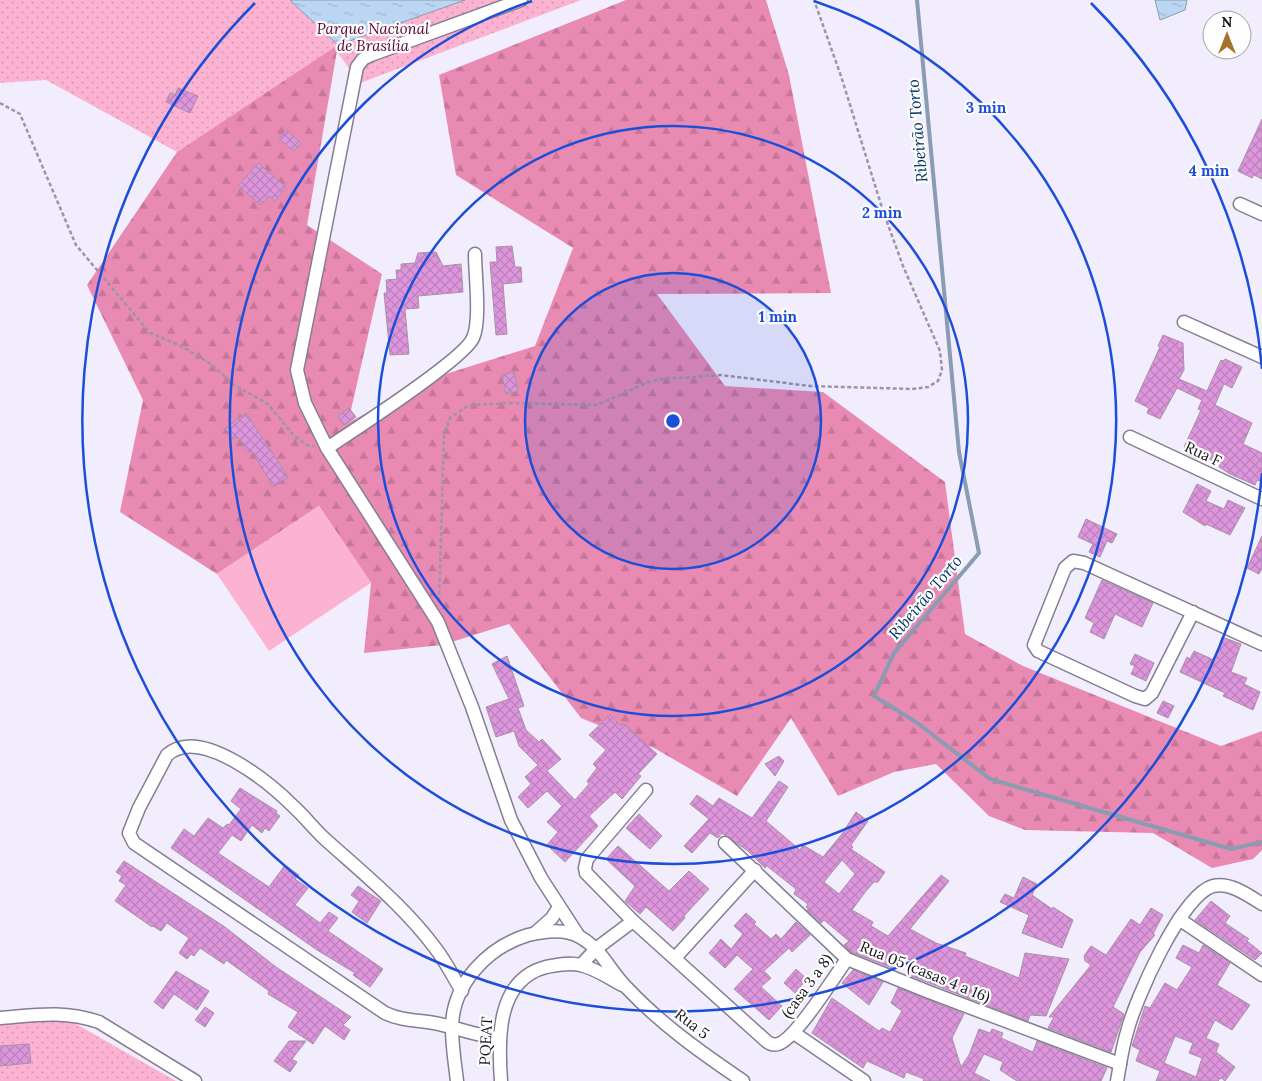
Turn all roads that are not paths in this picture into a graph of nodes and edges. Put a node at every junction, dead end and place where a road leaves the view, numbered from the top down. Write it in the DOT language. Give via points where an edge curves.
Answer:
graph roads {
  1 [pos="521,0"];
  2 [pos="1240,204"];
  3 [pos="1262,214"];
  4 [pos="475,254"];
  5 [pos="1184,322"];
  6 [pos="1262,357"];
  7 [pos="1130,438"];
  8 [pos="327,448"];
  9 [pos="1262,499"];
  10 [pos="1193,612"];
  11 [pos="1262,644"];
  12 [pos="646,790"];
  13 [pos="725,843"];
  14 [pos="756,870"];
  15 [pos="1262,904"];
  16 [pos="559,907"];
  17 [pos="1179,919"];
  18 [pos="633,921"];
  19 [pos="533,934"];
  20 [pos="578,935"];
  21 [pos="596,948"];
  22 [pos="675,958"];
  23 [pos="847,959"];
  24 [pos="581,965"];
  25 [pos="1262,975"];
  26 [pos="626,987"];
  27 [pos="462,991"];
  28 [pos="0,1018"];
  29 [pos="452,1027"];
  30 [pos="794,1033"];
  31 [pos="499,1038"];
  32 [pos="1120,1064"];
  33 [pos="195,1081"];
  34 [pos="457,1081"];
  35 [pos="501,1081"];
  36 [pos="743,1081"];
  37 [pos="864,1081"];
  38 [pos="1118,1081"];
  1 -- 8 [label="street" via="371,55 357,67 297,370 305,402"];
  2 -- 3 [label="street"];
  4 -- 8 [label="street" via="476,323 473,340 444,365"];
  5 -- 6 [label="street"];
  7 -- 9 [label="street, Rua F"];
  8 -- 16 [label="street" via="438,622 511,820"];
  10 -- 10 [label="street" via="1084,562 1073,560 1065,568 1034,645 1038,651 1145,699 1152,692"];
  10 -- 11 [label="street"];
  12 -- 18 [label="street" via="587,860 585,868 589,877"];
  13 -- 14 [label="street, Rua 05 (casas 4 a 16)"];
  14 -- 22 [label="street"];
  14 -- 23 [label="street, Rua 05 (casas 4 a 16)"];
  15 -- 17 [label="street" via="1234,888 1215,885 1191,901"];
  16 -- 19 [label="street" via="552,918"];
  16 -- 20 [label="street"];
  17 -- 25 [label="street"];
  17 -- 32 [label="street" via="1132,1014"];
  18 -- 21 [label="street"];
  18 -- 22 [label="street"];
  19 -- 20 [label="street" via="549,931"];
  19 -- 27 [label="street, PQEAT" via="516,939 483,961"];
  20 -- 21 [label="street"];
  21 -- 24 [label="street"];
  21 -- 26 [label="street"];
  22 -- 30 [label="street" via="770,1044 778,1044"];
  23 -- 30 [label="street, (casa 3 a 8)"];
  23 -- 32 [label="street, Rua 05 (casas 4 a 16)"];
  24 -- 26 [label="street"];
  24 -- 31 [label="street, PQEAT" via="557,964 524,978 508,998"];
  26 -- 36 [label="street, Rua 5" via="679,1035"];
  27 -- 29 [label="street, PQEAT"];
  27 -- 29 [label="street" via="437,950 400,906 323,837 293,805 256,775 206,748 187,746 172,750 167,755 132,821 129,833 134,842 385,1013 405,1021"];
  28 -- 33 [label="street" via="64,1013 87,1018 99,1022"];
  29 -- 31 [label="street"];
  29 -- 34 [label="street, PQEAT"];
  30 -- 37 [label="street"];
  31 -- 35 [label="street, PQEAT"];
  32 -- 38 [label="street"];
}
